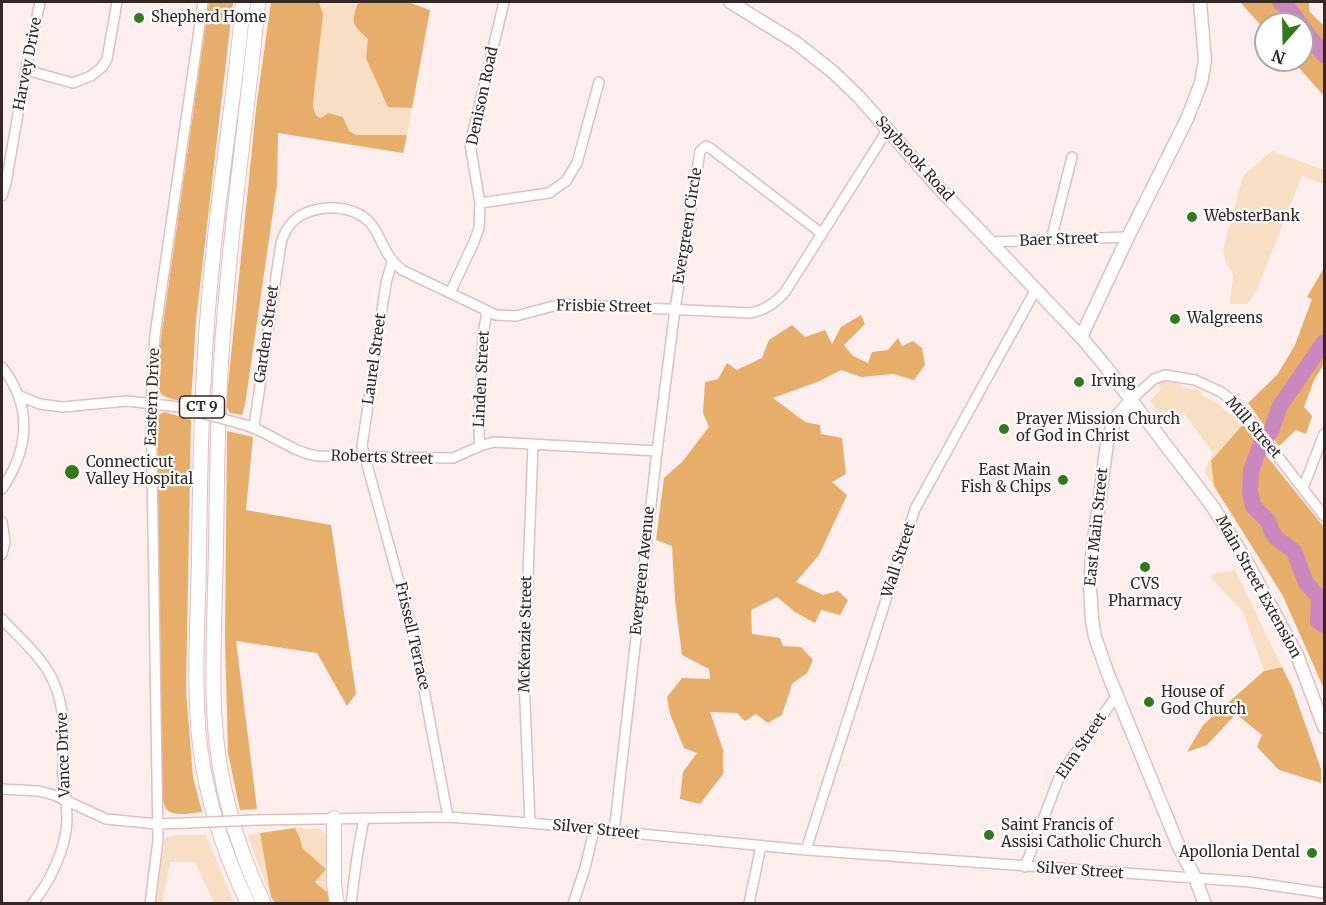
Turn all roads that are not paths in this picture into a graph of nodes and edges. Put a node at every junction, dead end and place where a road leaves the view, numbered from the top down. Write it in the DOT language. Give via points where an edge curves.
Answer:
graph roads {
  1 [pos="40,2"];
  2 [pos="117,2"];
  3 [pos="203,2"];
  4 [pos="243,2"];
  5 [pos="258,2"];
  6 [pos="504,2"];
  7 [pos="730,2"];
  8 [pos="1200,2"];
  9 [pos="26,70"];
  10 [pos="599,82"];
  11 [pos="888,129"];
  12 [pos="1072,157"];
  13 [pos="2,196"];
  14 [pos="480,203"];
  15 [pos="821,233"];
  16 [pos="1128,237"];
  17 [pos="1051,240"];
  18 [pos="991,242"];
  19 [pos="281,243"];
  20 [pos="392,262"];
  21 [pos="1036,289"];
  22 [pos="450,293"];
  23 [pos="675,309"];
  24 [pos="488,312"];
  25 [pos="1081,337"];
  26 [pos="2,367"];
  27 [pos="20,396"];
  28 [pos="1132,399"];
  29 [pos="151,404"];
  30 [pos="254,426"];
  31 [pos="1324,434"];
  32 [pos="533,445"];
  33 [pos="480,446"];
  34 [pos="657,451"];
  35 [pos="364,456"];
  36 [pos="1303,488"];
  37 [pos="2,489"];
  38 [pos="1324,516"];
  39 [pos="2,522"];
  40 [pos="2,554"];
  41 [pos="2,619"];
  42 [pos="1117,695"];
  43 [pos="1324,727"];
  44 [pos="2,789"];
  45 [pos="66,800"];
  46 [pos="448,817"];
  47 [pos="334,818"];
  48 [pos="364,818"];
  49 [pos="530,823"];
  50 [pos="157,824"];
  51 [pos="594,830"];
  52 [pos="614,832"];
  53 [pos="761,846"];
  54 [pos="806,850"];
  55 [pos="1025,867"];
  56 [pos="1195,878"];
  57 [pos="1324,893"];
  58 [pos="32,903"];
  59 [pos="150,903"];
  60 [pos="248,903"];
  61 [pos="264,903"];
  62 [pos="337,903"];
  63 [pos="351,903"];
  64 [pos="573,903"];
  65 [pos="749,903"];
  66 [pos="1205,903"];
  1 -- 9 [label="street, Harvey Drive"];
  2 -- 9 [label="street" via="110,52 102,67 91,76 73,83"];
  3 -- 29 [label="street, Eastern Drive" via="155,335"];
  4 -- 60 [label="highway, CT 9" via="206,331 197,677 200,746 213,813 223,847"];
  5 -- 61 [label="highway, CT 9" via="223,333 214,681 217,743 230,811 250,874"];
  6 -- 14 [label="street, Denison Road" via="470,144"];
  7 -- 11 [label="main road, Saybrook Road" via="795,42 833,72"];
  8 -- 16 [label="main road" via="1205,60 1201,83"];
  9 -- 13 [label="street, Harvey Drive"];
  10 -- 14 [label="street" via="577,163 566,181 549,193"];
  11 -- 15 [label="street, Frisbie Street"];
  11 -- 18 [label="main road, Saybrook Road"];
  12 -- 17 [label="street"];
  14 -- 22 [label="street, Denison Road" via="474,242"];
  15 -- 23 [label="street, Frisbie Street" via="785,292 771,306 750,313"];
  15 -- 23 [label="street, Evergreen Circle" via="704,147 698,159"];
  16 -- 17 [label="street, Baer Street"];
  16 -- 25 [label="main road"];
  17 -- 18 [label="street, Baer Street"];
  18 -- 21 [label="main road, Saybrook Road"];
  19 -- 20 [label="street, Frisbie Street" via="299,215 326,207 340,208 351,210 372,226"];
  19 -- 30 [label="street, Garden Street"];
  20 -- 22 [label="street, Frisbie Street"];
  20 -- 35 [label="street, Laurel Street" via="362,446"];
  21 -- 25 [label="main road, Saybrook Road"];
  21 -- 54 [label="street, Wall Street" via="915,509"];
  22 -- 24 [label="street, Frisbie Street"];
  23 -- 24 [label="street, Frisbie Street" via="561,304 516,316"];
  23 -- 34 [label="street, Evergreen Avenue"];
  24 -- 33 [label="street, Linden Street" via="483,334"];
  25 -- 28 [label="main road"];
  26 -- 27 [label="street"];
  27 -- 29 [label="street, Roberts Street" via="63,407 127,401"];
  27 -- 37 [label="street" via="24,436 11,476"];
  28 -- 36 [label="street, Mill Street" via="1154,380 1171,375 1221,392 1236,403"];
  28 -- 42 [label="main road, East Main Street" via="1115,419 1107,443 1090,586 1095,638"];
  28 -- 43 [label="main road, Main Street Extension" via="1214,507 1248,564 1297,655"];
  29 -- 30 [label="street, Roberts Street, bridge"];
  29 -- 50 [label="street, Eastern Drive"];
  30 -- 35 [label="street, Roberts Street" via="307,454"];
  31 -- 36 [label="street"];
  32 -- 33 [label="street, Roberts Street" via="494,442"];
  32 -- 34 [label="street, Roberts Street"];
  32 -- 49 [label="street, McKenzie Street" via="524,679"];
  33 -- 35 [label="street, Roberts Street" via="453,459"];
  34 -- 52 [label="street, Evergreen Avenue"];
  35 -- 46 [label="street, Frissell Terrace" via="414,637"];
  36 -- 38 [label="street, Mill Street"];
  39 -- 40 [label="street"];
  41 -- 45 [label="street, Vance Drive" via="36,654 54,681 65,734"];
  42 -- 55 [label="street, Elm Street" via="1060,776"];
  42 -- 56 [label="main road, East Main Street"];
  44 -- 45 [label="street, Silver Street" via="38,791"];
  45 -- 50 [label="street, Silver Street" via="106,819"];
  45 -- 58 [label="street, Vance Drive" via="67,822 59,855"];
  46 -- 48 [label="street, Silver Street"];
  46 -- 49 [label="street, Silver Street"];
  47 -- 48 [label="street, Silver Street"];
  47 -- 50 [label="street, Silver Street, bridge"];
  47 -- 62 [label="highway"];
  48 -- 63 [label="street"];
  49 -- 51 [label="street, Silver Street"];
  50 -- 59 [label="street, Eastern Drive"];
  51 -- 52 [label="street, Silver Street"];
  51 -- 64 [label="street"];
  52 -- 53 [label="street, Silver Street"];
  53 -- 54 [label="street, Silver Street"];
  53 -- 65 [label="street"];
  54 -- 55 [label="street, Silver Street"];
  55 -- 56 [label="street, Silver Street"];
  56 -- 57 [label="street, Silver Street"];
  56 -- 66 [label="main road, East Main Street"];
}
